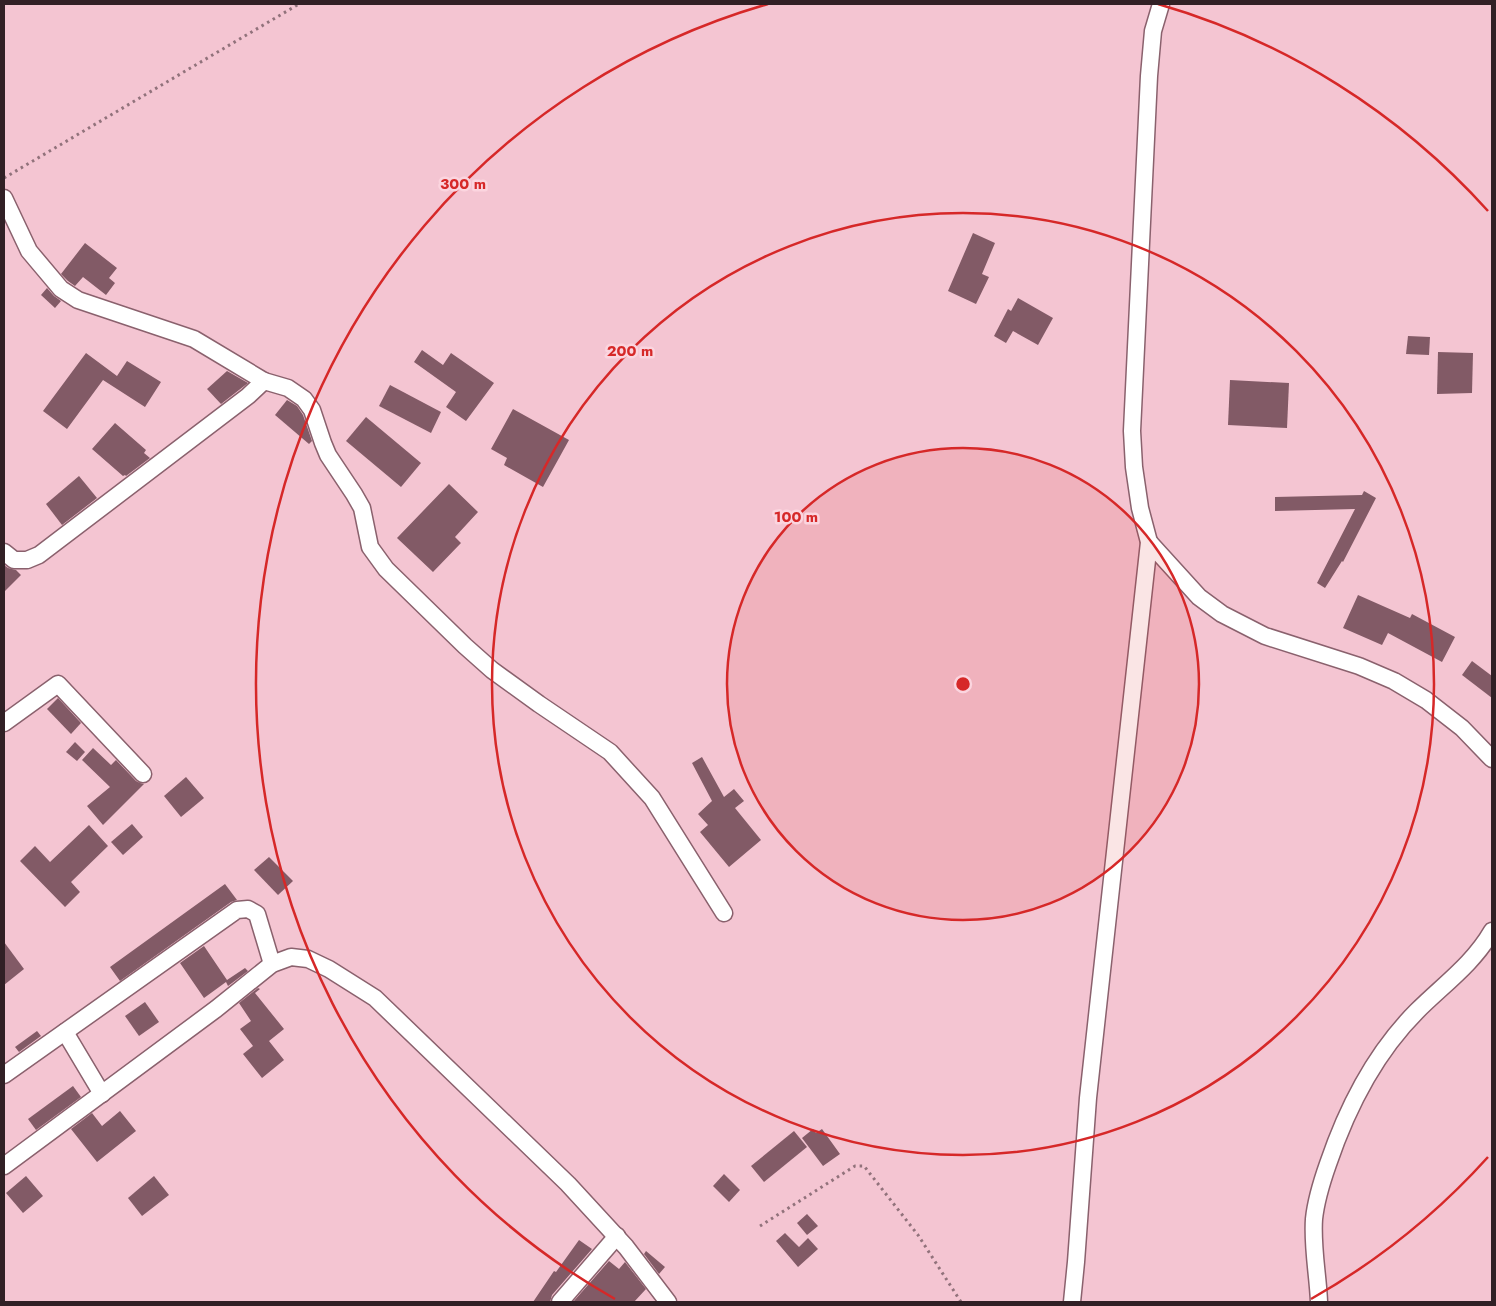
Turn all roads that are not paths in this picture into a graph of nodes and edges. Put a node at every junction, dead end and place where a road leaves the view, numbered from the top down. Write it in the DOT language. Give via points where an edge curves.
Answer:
graph roads {
  1 [pos="1161,4"];
  2 [pos="4,198"];
  3 [pos="264,380"];
  4 [pos="1149,542"];
  5 [pos="4,552"];
  6 [pos="4,723"];
  7 [pos="1492,759"];
  8 [pos="143,774"];
  9 [pos="724,913"];
  10 [pos="1492,931"];
  11 [pos="272,964"];
  12 [pos="65,1032"];
  13 [pos="4,1075"];
  14 [pos="102,1094"];
  15 [pos="4,1166"];
  16 [pos="617,1236"];
  17 [pos="660,1299"];
  18 [pos="560,1302"];
  19 [pos="1072,1302"];
  20 [pos="1318,1302"];
  1 -- 4 [label="street" via="1153,31 1149,76 1132,431 1140,508"];
  2 -- 3 [label="street" via="29,251 61,289 78,300 194,339"];
  3 -- 5 [label="street" via="248,396 39,556 14,560"];
  3 -- 9 [label="street" via="288,388 304,399 312,410 328,455 362,508 370,546 386,570 492,670 610,752 652,798"];
  4 -- 7 [label="street" via="1198,597 1222,614 1265,636 1360,666 1394,681 1426,700 1462,728"];
  4 -- 19 [label="street" via="1089,1088"];
  6 -- 8 [label="street" via="58,684"];
  10 -- 20 [label="street" via="1460,972 1417,1011 1390,1042 1365,1080 1337,1138 1314,1218"];
  11 -- 12 [label="street" via="257,914 248,908 237,910"];
  11 -- 14 [label="street"];
  11 -- 16 [label="street" via="291,957 308,959 375,998 568,1184"];
  12 -- 13 [label="street"];
  12 -- 14 [label="street"];
  14 -- 15 [label="street"];
  16 -- 17 [label="street"];
  16 -- 18 [label="street"];
}
